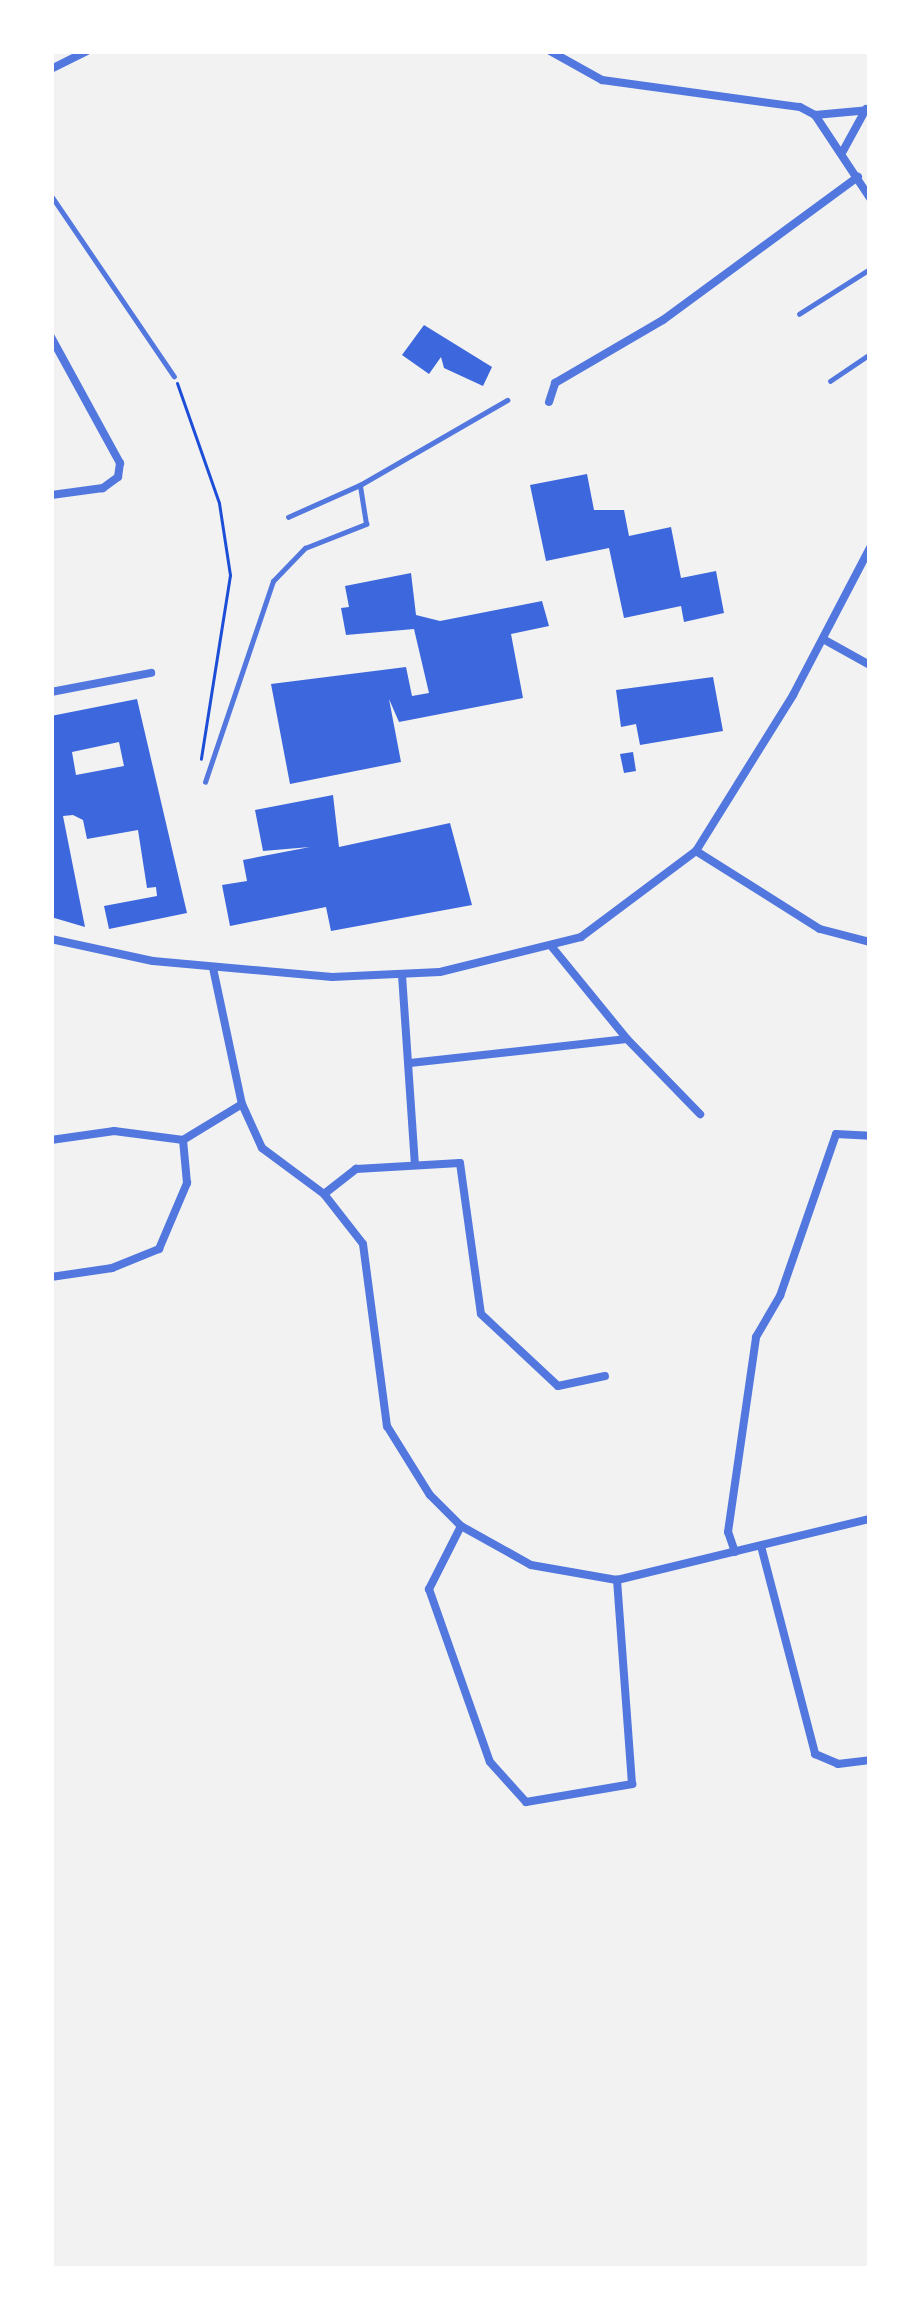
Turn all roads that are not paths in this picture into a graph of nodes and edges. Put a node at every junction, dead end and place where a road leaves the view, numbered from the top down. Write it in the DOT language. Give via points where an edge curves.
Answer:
graph roads {
  1 [pos="87,51"];
  2 [pos="550,51"];
  3 [pos="52,64"];
  4 [pos="868,110"];
  5 [pos="815,116"];
  6 [pos="843,152"];
  7 [pos="858,177"];
  8 [pos="51,195"];
  9 [pos="870,198"];
  10 [pos="870,269"];
  11 [pos="799,314"];
  12 [pos="51,337"];
  13 [pos="870,354"];
  14 [pos="174,376"];
  15 [pos="830,381"];
  16 [pos="507,400"];
  17 [pos="549,402"];
  18 [pos="360,485"];
  19 [pos="51,495"];
  20 [pos="288,517"];
  21 [pos="870,548"];
  22 [pos="823,638"];
  23 [pos="870,665"];
  24 [pos="151,673"];
  25 [pos="51,692"];
  26 [pos="206,780"];
  27 [pos="696,851"];
  28 [pos="51,939"];
  29 [pos="870,942"];
  30 [pos="552,947"];
  31 [pos="213,968"];
  32 [pos="401,975"];
  33 [pos="627,1040"];
  34 [pos="410,1063"];
  35 [pos="242,1104"];
  36 [pos="700,1114"];
  37 [pos="870,1136"];
  38 [pos="51,1140"];
  39 [pos="182,1140"];
  40 [pos="415,1164"];
  41 [pos="325,1195"];
  42 [pos="51,1277"];
  43 [pos="605,1376"];
  44 [pos="870,1520"];
  45 [pos="461,1526"];
  46 [pos="761,1546"];
  47 [pos="735,1552"];
  48 [pos="617,1580"];
  49 [pos="870,1760"];
  1 -- 3 [label="street"];
  2 -- 5 [label="street" via="602,80 788,104"];
  4 -- 5 [label="street"];
  4 -- 6 [label="street"];
  5 -- 6 [label="street"];
  6 -- 7 [label="street"];
  7 -- 9 [label="street"];
  7 -- 17 [label="street" via="663,320 555,382"];
  8 -- 14 [label="lane"];
  10 -- 11 [label="lane"];
  12 -- 19 [label="street" via="120,463 118,477 103,488"];
  13 -- 15 [label="lane"];
  16 -- 18 [label="lane"];
  18 -- 20 [label="lane"];
  18 -- 26 [label="lane" via="366,524 305,548 273,581"];
  21 -- 22 [label="street"];
  22 -- 23 [label="street"];
  22 -- 27 [label="street"];
  24 -- 25 [label="street"];
  27 -- 29 [label="street" via="820,928"];
  27 -- 30 [label="street" via="581,937"];
  28 -- 31 [label="street"];
  30 -- 32 [label="street"];
  30 -- 33 [label="street"];
  31 -- 32 [label="street"];
  31 -- 35 [label="street"];
  32 -- 34 [label="street"];
  33 -- 34 [label="street"];
  33 -- 36 [label="street"];
  34 -- 40 [label="street"];
  35 -- 39 [label="street"];
  35 -- 41 [label="street" via="262,1148"];
  37 -- 47 [label="street" via="836,1134 780,1296 755,1337 728,1532"];
  38 -- 39 [label="street" via="114,1130"];
  39 -- 42 [label="street" via="188,1183 159,1249 112,1268"];
  40 -- 41 [label="street" via="356,1169"];
  40 -- 43 [label="street" via="453,1160 465,1168 481,1314 558,1386"];
  41 -- 45 [label="street" via="350,1222 370,1265 386,1426 430,1495"];
  44 -- 46 [label="street"];
  45 -- 48 [label="street" via="531,1564"];
  45 -- 48 [label="street" via="429,1588 490,1762 526,1802 632,1784"];
  46 -- 47 [label="street"];
  46 -- 49 [label="street" via="815,1754 825,1762"];
  47 -- 48 [label="street"];
}
